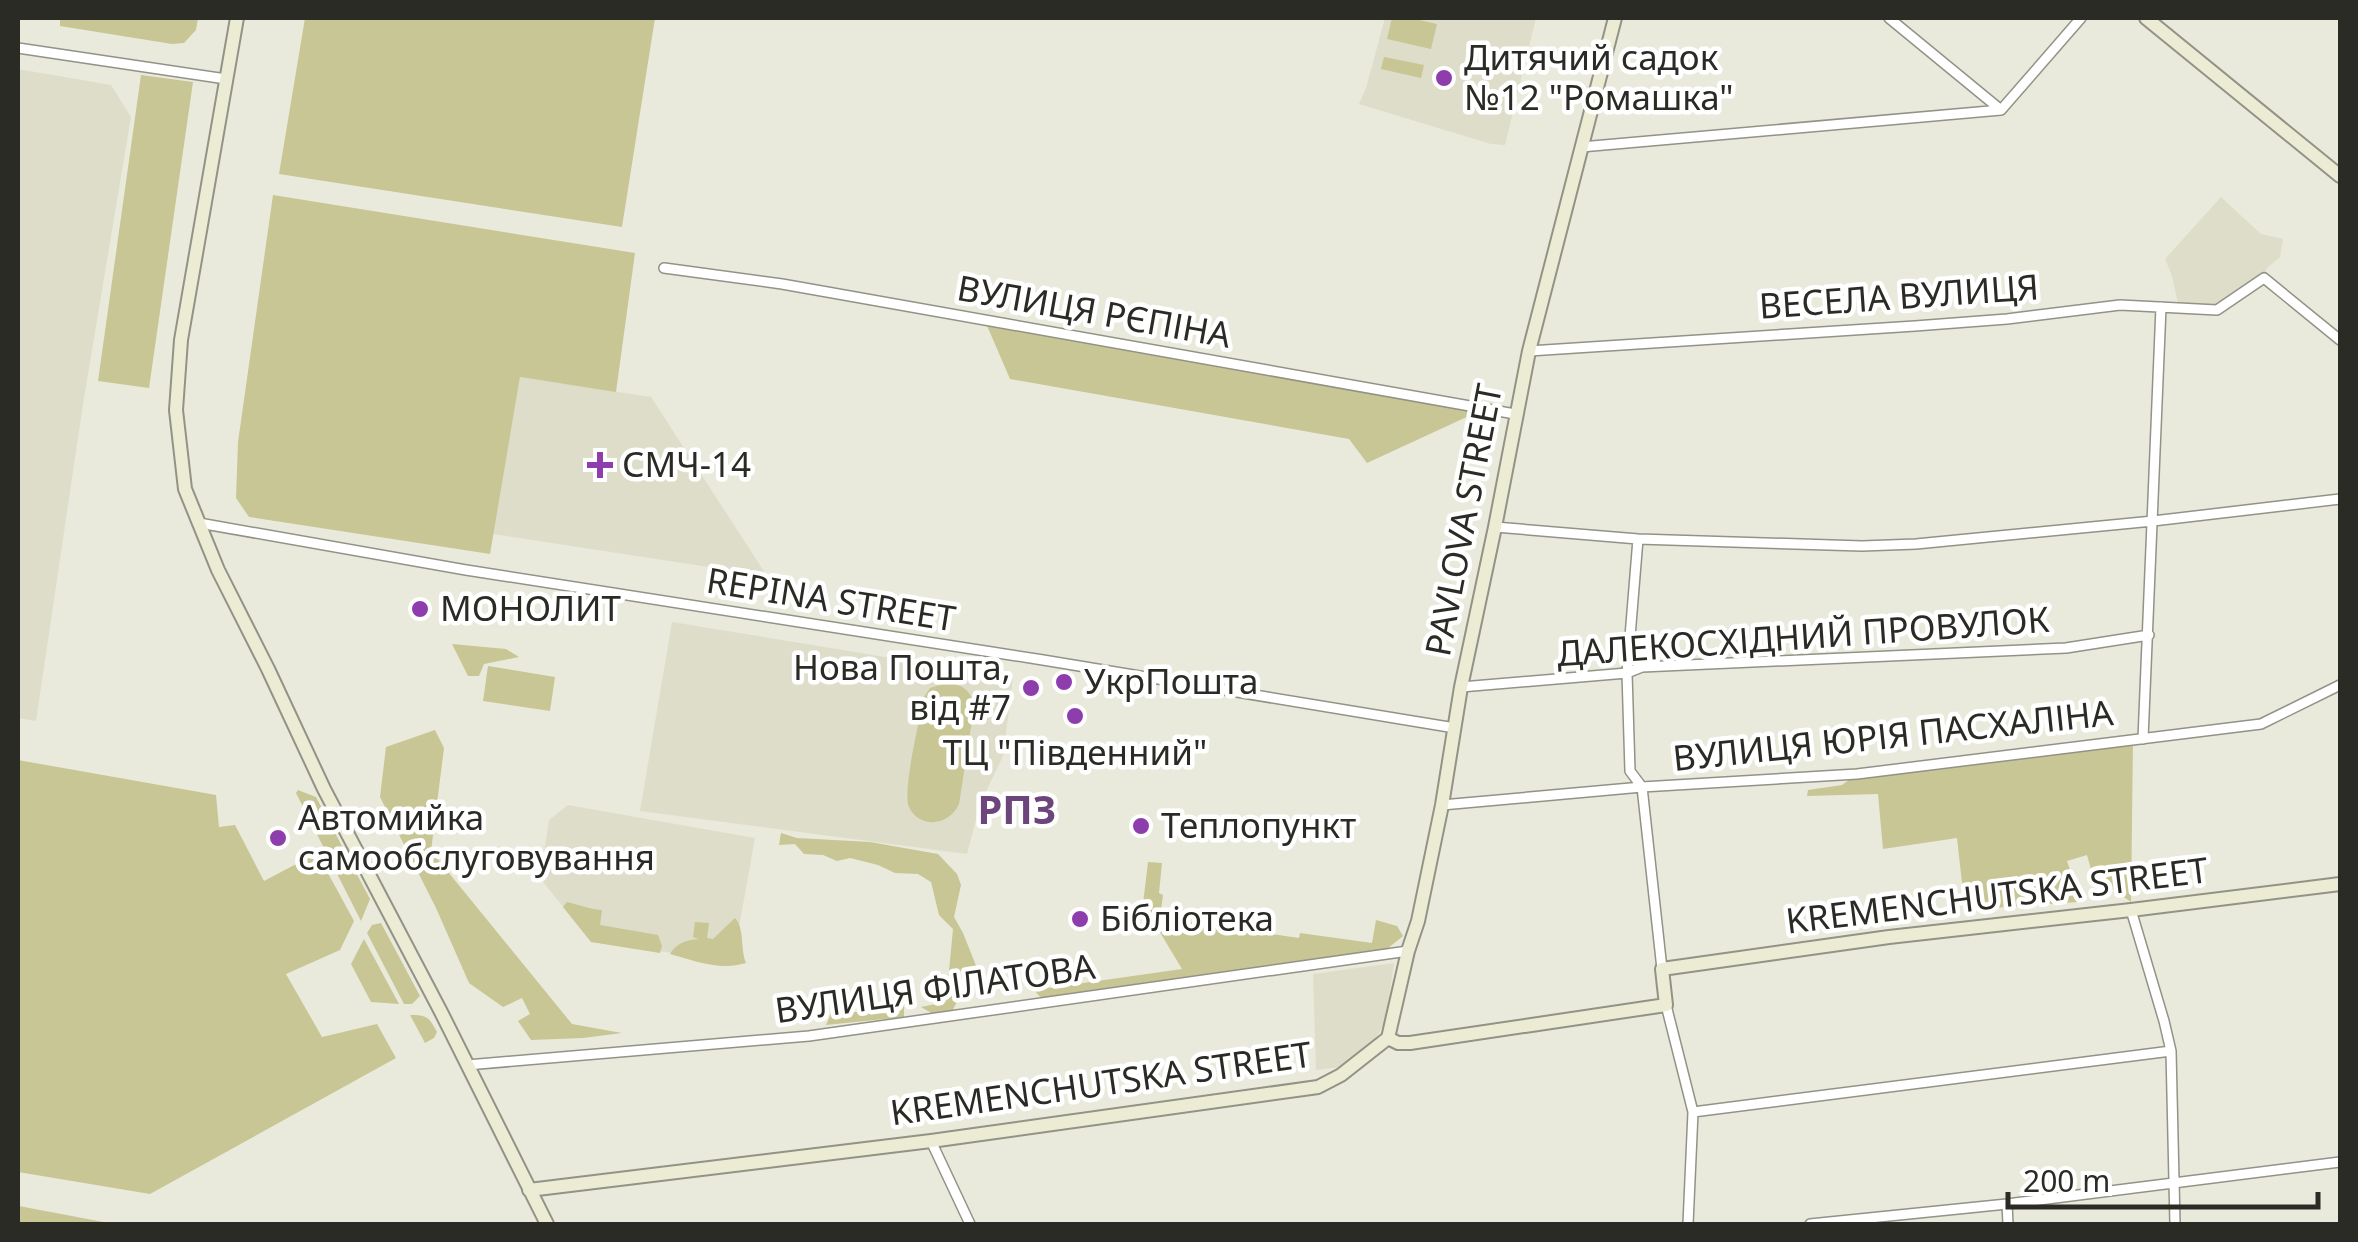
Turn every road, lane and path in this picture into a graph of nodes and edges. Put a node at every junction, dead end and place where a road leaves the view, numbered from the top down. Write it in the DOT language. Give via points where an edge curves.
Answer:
graph roads {
  1 [pos="237,18"];
  2 [pos="1616,18"];
  3 [pos="1889,18"];
  4 [pos="2081,18"];
  5 [pos="2146,18"];
  6 [pos="18,48"];
  7 [pos="226,79"];
  8 [pos="2000,110"];
  9 [pos="1580,147"];
  10 [pos="2340,176"];
  11 [pos="664,268"];
  12 [pos="2161,307"];
  13 [pos="2340,340"];
  14 [pos="1528,351"];
  15 [pos="1515,414"];
  16 [pos="2340,499"];
  17 [pos="2153,520"];
  18 [pos="199,523"];
  19 [pos="1495,527"];
  20 [pos="1638,538"];
  21 [pos="2149,635"];
  22 [pos="1627,674"];
  23 [pos="2340,684"];
  24 [pos="1461,687"];
  25 [pos="1455,728"];
  26 [pos="2143,738"];
  27 [pos="1642,787"];
  28 [pos="1442,805"];
  29 [pos="2340,884"];
  30 [pos="2131,910"];
  31 [pos="1408,951"];
  32 [pos="1662,969"];
  33 [pos="1666,1004"];
  34 [pos="1388,1038"];
  35 [pos="2171,1051"];
  36 [pos="467,1065"];
  37 [pos="1692,1112"];
  38 [pos="931,1141"];
  39 [pos="2340,1162"];
  40 [pos="2175,1183"];
  41 [pos="530,1190"];
  42 [pos="2006,1204"];
  43 [pos="547,1224"];
  44 [pos="970,1224"];
  45 [pos="1688,1224"];
  46 [pos="1810,1224"];
  47 [pos="2008,1224"];
  48 [pos="2175,1224"];
  1 -- 7 [label="street"];
  2 -- 9 [label="street, PAVLOVA STREET"];
  3 -- 8 [label="street"];
  4 -- 8 [label="street"];
  5 -- 10 [label="street"];
  6 -- 7 [label="street"];
  7 -- 18 [label="street" via="181,340 176,410 185,489"];
  8 -- 9 [label="street"];
  9 -- 14 [label="street, PAVLOVA STREET"];
  11 -- 15 [label="street, ВУЛИЦЯ РЄПІНА"];
  12 -- 13 [label="street, ВЕСЕЛА ВУЛИЦЯ" via="2216,310 2264,278"];
  12 -- 14 [label="street, ВЕСЕЛА ВУЛИЦЯ"];
  12 -- 17 [label="street"];
  14 -- 15 [label="street, PAVLOVA STREET"];
  15 -- 19 [label="street, PAVLOVA STREET"];
  16 -- 17 [label="street"];
  17 -- 20 [label="street" via="1862,546"];
  17 -- 21 [label="street"];
  18 -- 25 [label="street, REPINA STREET"];
  18 -- 36 [label="street" via="324,789"];
  19 -- 20 [label="street"];
  19 -- 24 [label="street, PAVLOVA STREET"];
  20 -- 22 [label="street"];
  21 -- 22 [label="street, ДАЛЕКОСХІДНИЙ ПРОВУЛОК" via="2066,648 1642,666"];
  21 -- 26 [label="street"];
  22 -- 24 [label="street, ДАЛЕКОСХІДНИЙ ПРОВУЛОК"];
  22 -- 27 [label="street" via="1630,771"];
  23 -- 26 [label="street, ВУЛИЦЯ ЮРІЯ ПАСХАЛІНА" via="2261,724"];
  24 -- 25 [label="street, PAVLOVA STREET"];
  25 -- 28 [label="street, PAVLOVA STREET"];
  26 -- 27 [label="street, ВУЛИЦЯ ЮРІЯ ПАСХАЛІНА" via="1857,774"];
  27 -- 28 [label="street, ВУЛИЦЯ ЮРІЯ ПАСХАЛІНА"];
  27 -- 32 [label="street"];
  28 -- 31 [label="street, PAVLOVA STREET"];
  29 -- 30 [label="street, KREMENCHUTSKA STREET"];
  30 -- 32 [label="street, KREMENCHUTSKA STREET"];
  30 -- 35 [label="street"];
  31 -- 34 [label="street, PAVLOVA STREET"];
  31 -- 36 [label="street, ВУЛИЦЯ ФІЛАТОВА" via="809,1036"];
  32 -- 33 [label="street"];
  33 -- 34 [label="street" via="1410,1042"];
  33 -- 37 [label="street"];
  34 -- 38 [label="street, KREMENCHUTSKA STREET" via="1318,1087"];
  35 -- 37 [label="street"];
  35 -- 40 [label="street"];
  36 -- 41 [label="street"];
  37 -- 45 [label="street"];
  38 -- 41 [label="street, KREMENCHUTSKA STREET"];
  38 -- 44 [label="street"];
  39 -- 40 [label="street"];
  40 -- 42 [label="street"];
  40 -- 48 [label="street"];
  41 -- 43 [label="street"];
  42 -- 46 [label="street"];
  42 -- 47 [label="street"];
}
